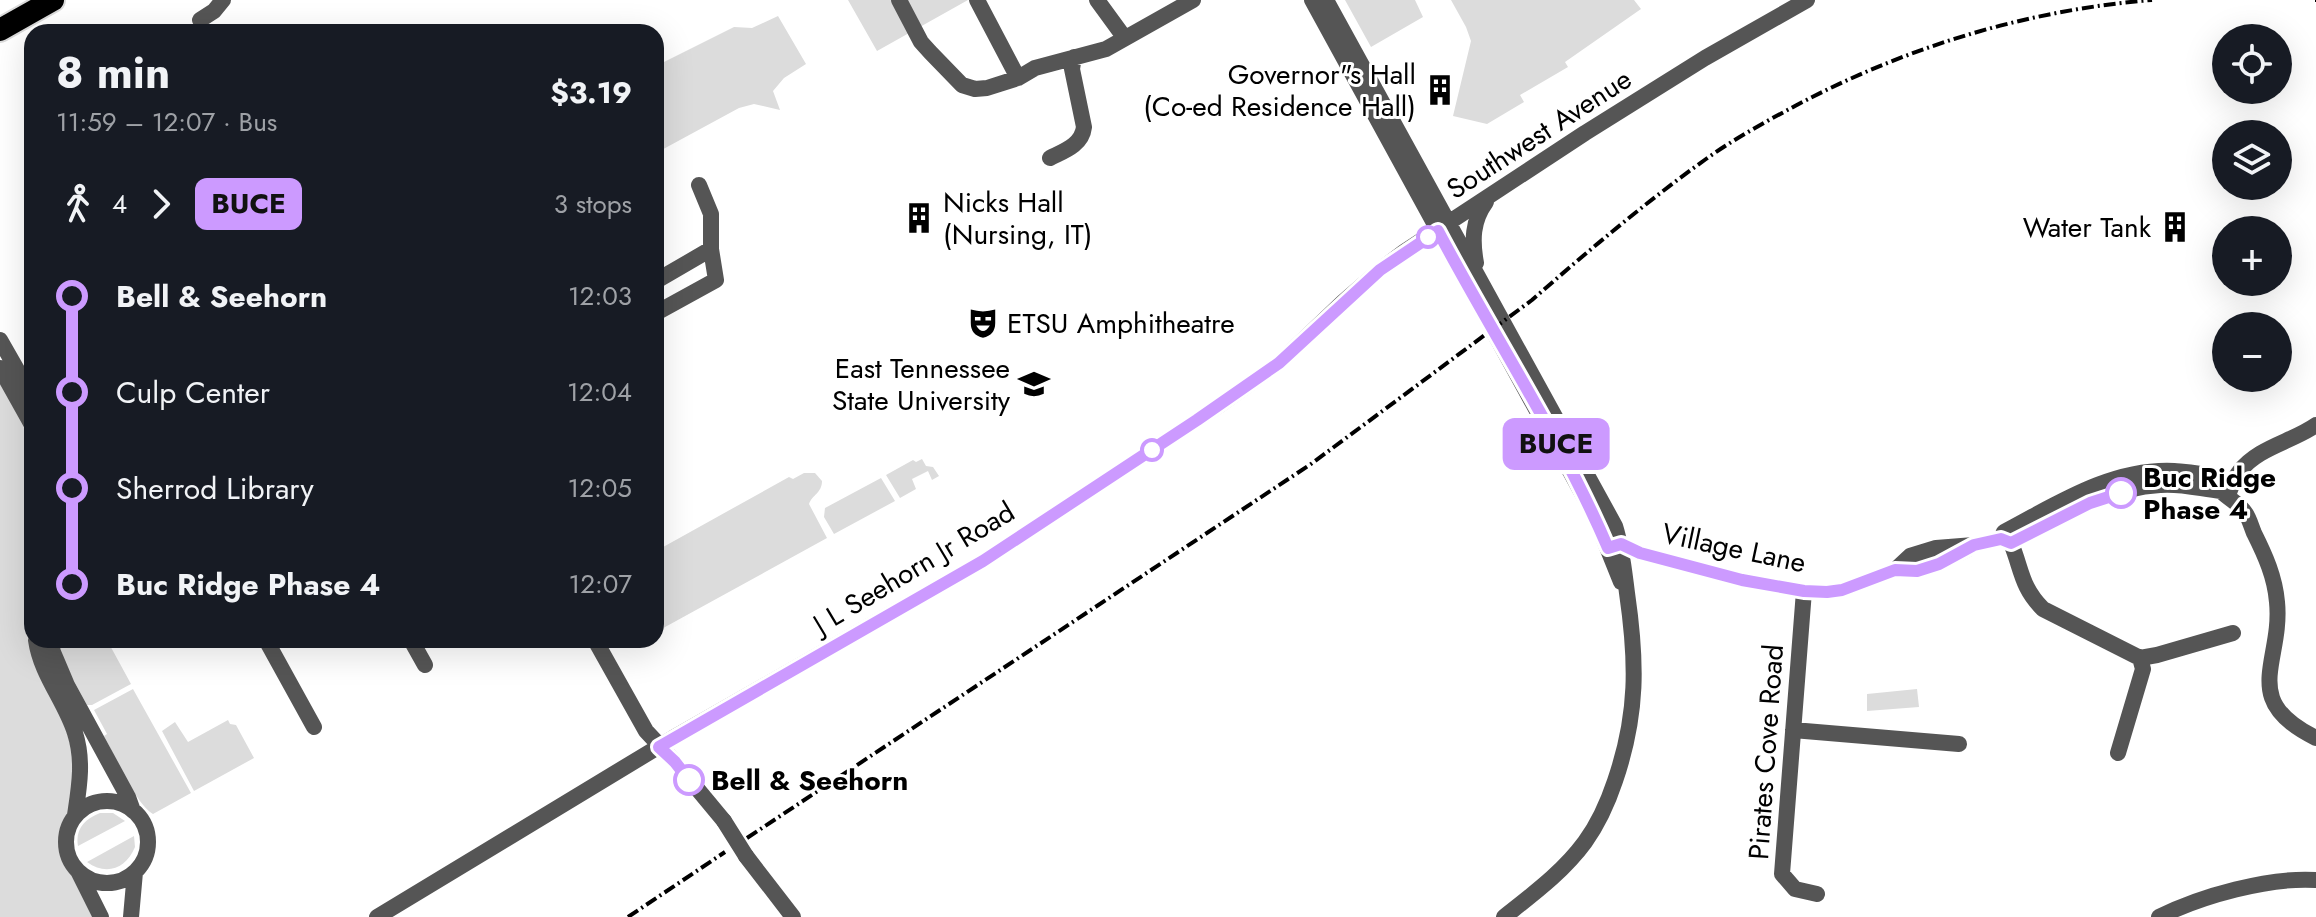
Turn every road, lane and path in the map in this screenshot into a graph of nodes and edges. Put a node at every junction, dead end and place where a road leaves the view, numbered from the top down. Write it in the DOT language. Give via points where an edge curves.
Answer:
graph roads {
  1 [pos="53,0"];
  2 [pos="223,0"];
  3 [pos="899,0"];
  4 [pos="977,0"];
  5 [pos="1097,0"];
  6 [pos="1193,0"];
  7 [pos="1312,0"];
  8 [pos="1326,0"];
  9 [pos="1807,0"];
  10 [pos="200,20"];
  11 [pos="0,30"];
  12 [pos="1124,37"];
  13 [pos="1074,57"];
  14 [pos="1018,78"];
  15 [pos="1050,158"];
  16 [pos="699,185"];
  17 [pos="1490,198"];
  18 [pos="1444,227"];
  19 [pos="711,249"];
  20 [pos="1478,274"];
  21 [pos="664,276"];
  22 [pos="664,309"];
  23 [pos="0,340"];
  24 [pos="0,368"];
  25 [pos="24,382"];
  26 [pos="24,411"];
  27 [pos="2316,425"];
  28 [pos="2224,493"];
  29 [pos="2005,538"];
  30 [pos="1615,546"];
  31 [pos="1804,591"];
  32 [pos="2233,633"];
  33 [pos="38,648"];
  34 [pos="52,648"];
  35 [pos="270,648"];
  36 [pos="415,648"];
  37 [pos="599,648"];
  38 [pos="2140,658"];
  39 [pos="425,665"];
  40 [pos="314,727"];
  41 [pos="1793,730"];
  42 [pos="2316,738"];
  43 [pos="1959,744"];
  44 [pos="659,747"];
  45 [pos="2118,753"];
  46 [pos="133,811"];
  47 [pos="75,815"];
  48 [pos="135,872"];
  49 [pos="79,873"];
  50 [pos="2316,880"];
  51 [pos="1817,894"];
  52 [pos="101,917"];
  53 [pos="131,917"];
  54 [pos="377,917"];
  55 [pos="793,917"];
  56 [pos="1504,917"];
  57 [pos="2159,917"];
  1 -- 11 [label="highway"];
  2 -- 10 [label="street"];
  3 -- 14 [label="street" via="921,42 962,85 987,88"];
  4 -- 14 [label="street"];
  5 -- 12 [label="street"];
  6 -- 12 [label="street"];
  7 -- 18 [label="street"];
  8 -- 18 [label="street"];
  9 -- 17 [label="street, Southwest Avenue" via="1705,58"];
  12 -- 13 [label="street" via="1106,49"];
  13 -- 14 [label="street"];
  13 -- 15 [label="street" via="1083,136"];
  16 -- 19 [label="street" via="711,214"];
  17 -- 18 [label="street, Southwest Avenue"];
  17 -- 20 [label="street" via="1475,225"];
  18 -- 20 [label="street, Southwest Avenue"];
  18 -- 30 [label="street, Southwest Avenue"];
  18 -- 44 [label="street, J L Seehorn Jr Road" via="1380,270 1279,363 1197,420 983,561"];
  19 -- 21 [label="street"];
  19 -- 22 [label="street" via="716,280"];
  20 -- 30 [label="street, Southwest Avenue" via="1615,526"];
  23 -- 25 [label="street"];
  24 -- 26 [label="street"];
  27 -- 28 [label="street" via="2257,456"];
  28 -- 29 [label="street, Village Lane" via="2174,485 2137,488"];
  28 -- 42 [label="street" via="2245,512 2274,581 2278,604 2270,666 2273,700 2279,713"];
  29 -- 31 [label="street, Village Lane" via="1974,545 1917,571 1895,570 1842,590"];
  29 -- 38 [label="street" via="2024,585 2043,609"];
  30 -- 31 [label="street, Village Lane"];
  30 -- 56 [label="street, Southwest Avenue" via="1613,566 1627,594 1635,685 1622,759 1598,821 1574,856"];
  31 -- 41 [label="street, Pirates Cove Road"];
  32 -- 38 [label="street"];
  33 -- 47 [label="street" via="78,746"];
  34 -- 46 [label="street"];
  35 -- 40 [label="street"];
  36 -- 39 [label="street"];
  37 -- 44 [label="street"];
  38 -- 45 [label="street" via="2143,669"];
  41 -- 43 [label="street"];
  41 -- 51 [label="street, Pirates Cove Road" via="1782,874 1795,889"];
  44 -- 54 [label="street, J L Seehorn Jr Road"];
  44 -- 55 [label="street, bridge" via="724,821"];
  46 -- 47 [label="street" via="111,801 87,806"];
  46 -- 48 [label="street" via="147,836 144,859"];
  47 -- 49 [label="street" via="66,850"];
  48 -- 49 [label="street" via="107,883"];
  48 -- 53 [label="street"];
  49 -- 52 [label="street"];
  50 -- 57 [label="street" via="2266,882"];
}
